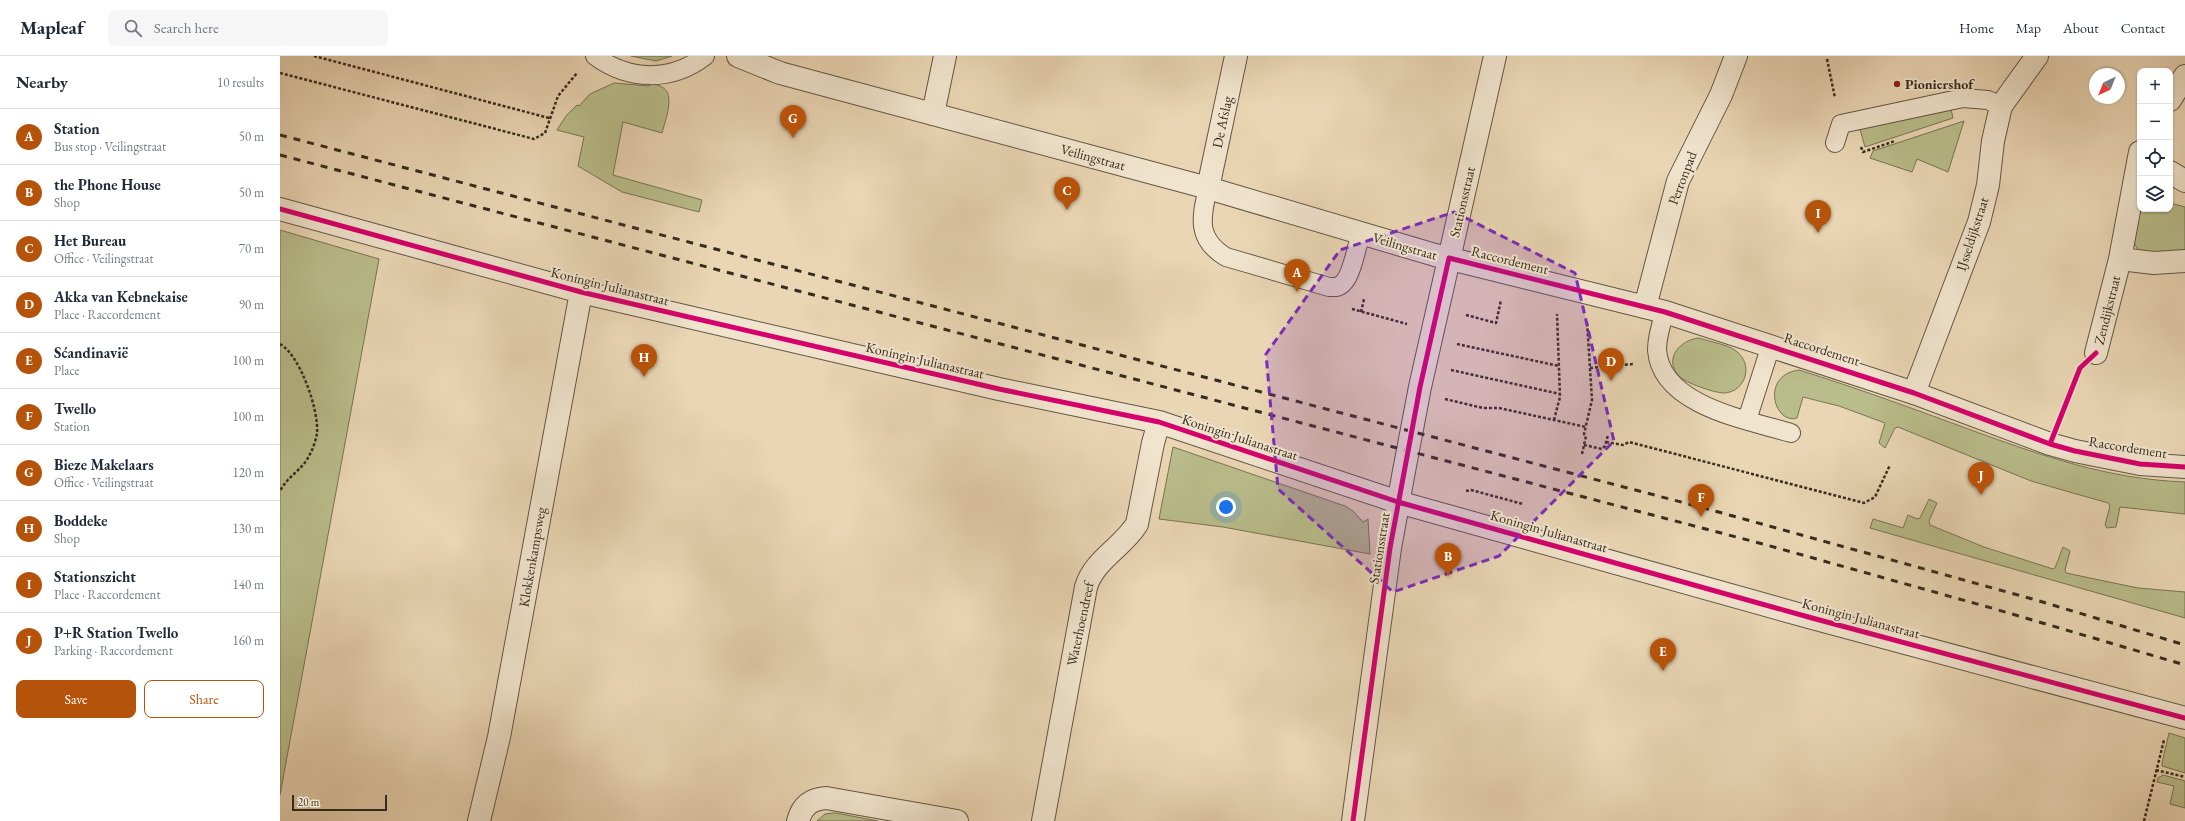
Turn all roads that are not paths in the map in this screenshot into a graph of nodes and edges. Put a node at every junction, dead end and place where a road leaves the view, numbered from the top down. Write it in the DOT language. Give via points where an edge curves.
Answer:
graph roads {
  1 [pos="595,56"];
  2 [pos="705,56"];
  3 [pos="738,56"];
  4 [pos="945,56"];
  5 [pos="1236,56"];
  6 [pos="1495,56"];
  7 [pos="1736,56"];
  8 [pos="2036,56"];
  9 [pos="2185,76"];
  10 [pos="2173,95"];
  11 [pos="2001,106"];
  12 [pos="933,114"];
  13 [pos="1835,143"];
  14 [pos="2137,169"];
  15 [pos="2173,174"];
  16 [pos="2185,181"];
  17 [pos="1208,188"];
  18 [pos="280,209"];
  19 [pos="1361,233"];
  20 [pos="1449,258"];
  21 [pos="2120,259"];
  22 [pos="2185,261"];
  23 [pos="581,292"];
  24 [pos="1655,309"];
  25 [pos="1771,345"];
  26 [pos="2096,353"];
  27 [pos="1914,393"];
  28 [pos="1747,420"];
  29 [pos="1159,422"];
  30 [pos="1791,433"];
  31 [pos="2185,467"];
  32 [pos="1398,502"];
  33 [pos="2177,716"];
  34 [pos="479,821"];
  35 [pos="798,821"];
  36 [pos="957,821"];
  37 [pos="1043,821"];
  38 [pos="1353,821"];
  1 -- 2 [label="lane" via="618,70 658,76 685,69"];
  3 -- 12 [label="street, Veilingstraat" via="780,73"];
  4 -- 12 [label="street"];
  5 -- 17 [label="street, De Afslag"];
  6 -- 20 [label="street, Stationsstraat"];
  7 -- 24 [label="street, Perronpad" via="1721,95 1678,181"];
  8 -- 11 [label="street, IJsseldijkstraat"];
  9 -- 10 [label="street"];
  11 -- 13 [label="lane" via="1988,100 1963,98 1841,124"];
  11 -- 27 [label="street, IJsseldijkstraat" via="1979,222"];
  12 -- 17 [label="street, Veilingstraat"];
  14 -- 21 [label="street, Zendijkstraat"];
  15 -- 16 [label="street"];
  17 -- 19 [label="street, Veilingstraat"];
  17 -- 19 [label="lane" via="1201,218 1205,234 1219,253 1239,261 1329,287 1337,287 1344,283 1348,276"];
  18 -- 23 [label="street, Koningin Julianastraat"];
  19 -- 20 [label="street, Veilingstraat"];
  20 -- 24 [label="street, Raccordement"];
  20 -- 32 [label="street, Stationsstraat"];
  21 -- 22 [label="street, Zendijkstraat" via="2154,263"];
  21 -- 26 [label="street, Zendijkstraat"];
  23 -- 29 [label="street, Koningin Julianastraat" via="984,386"];
  23 -- 34 [label="street, Klokkenkampsweg" via="499,737"];
  24 -- 25 [label="street, Raccordement"];
  24 -- 28 [label="lane" via="1659,360 1674,388 1687,398"];
  25 -- 27 [label="street, Raccordement"];
  25 -- 28 [label="lane, Raccordement"];
  27 -- 31 [label="street, Raccordement" via="2075,451 2140,464"];
  28 -- 30 [label="lane"];
  29 -- 32 [label="street, Koningin Julianastraat"];
  29 -- 37 [label="street, Waterhoendreef" via="1137,524 1092,572 1086,587"];
  32 -- 33 [label="street, Koningin Julianastraat" via="1812,618"];
  32 -- 38 [label="street, Stationsstraat"];
  35 -- 36 [label="street" via="808,804 826,798"];
}
